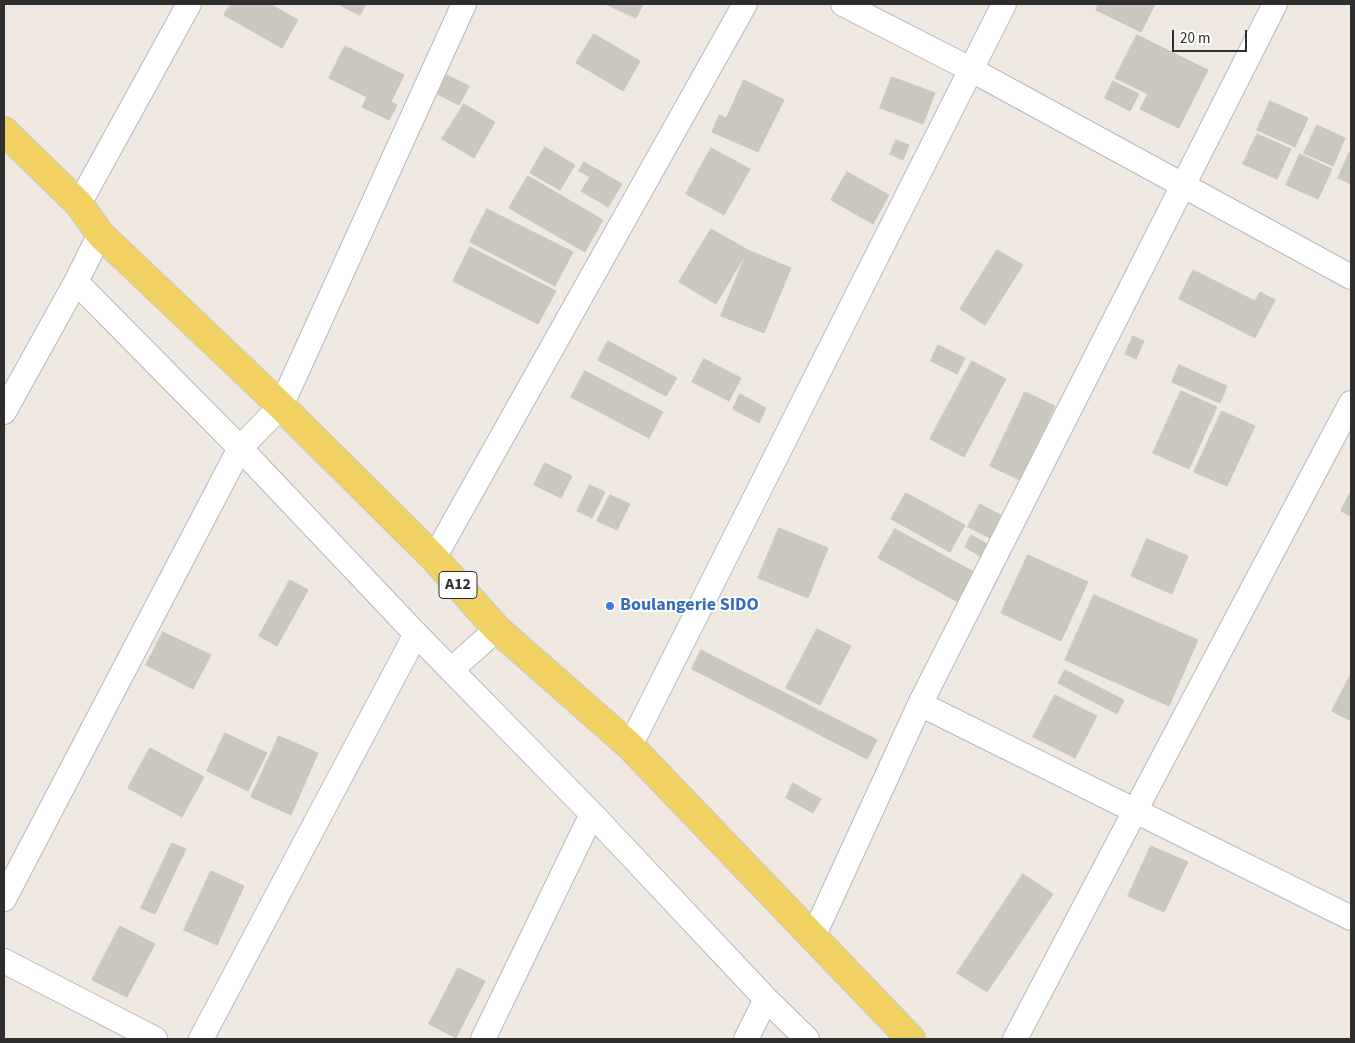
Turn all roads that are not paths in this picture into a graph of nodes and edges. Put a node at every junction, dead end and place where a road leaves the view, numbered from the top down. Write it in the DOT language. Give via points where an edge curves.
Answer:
graph roads {
  1 [pos="189,4"];
  2 [pos="464,4"];
  3 [pos="745,4"];
  4 [pos="843,4"];
  5 [pos="1004,4"];
  6 [pos="1275,4"];
  7 [pos="970,69"];
  8 [pos="4,131"];
  9 [pos="1183,186"];
  10 [pos="78,204"];
  11 [pos="100,234"];
  12 [pos="1351,277"];
  13 [pos="76,282"];
  14 [pos="1351,403"];
  15 [pos="281,406"];
  16 [pos="4,412"];
  17 [pos="240,448"];
  18 [pos="434,558"];
  19 [pos="497,629"];
  20 [pos="416,634"];
  21 [pos="451,670"];
  22 [pos="920,704"];
  23 [pos="630,746"];
  24 [pos="1134,810"];
  25 [pos="592,814"];
  26 [pos="4,899"];
  27 [pos="1351,918"];
  28 [pos="813,937"];
  29 [pos="4,961"];
  30 [pos="766,999"];
  31 [pos="155,1039"];
  32 [pos="201,1039"];
  33 [pos="483,1039"];
  34 [pos="746,1039"];
  35 [pos="807,1039"];
  36 [pos="911,1039"];
  37 [pos="1015,1039"];
  1 -- 10 [label="street"];
  2 -- 15 [label="street"];
  3 -- 18 [label="street"];
  4 -- 7 [label="street"];
  5 -- 7 [label="street"];
  6 -- 9 [label="street"];
  7 -- 9 [label="street"];
  7 -- 23 [label="street"];
  8 -- 10 [label="main road, A12"];
  9 -- 12 [label="street"];
  9 -- 22 [label="street"];
  10 -- 11 [label="main road, A12"];
  11 -- 13 [label="street"];
  11 -- 15 [label="main road, A12"];
  13 -- 16 [label="street"];
  13 -- 17 [label="street"];
  14 -- 24 [label="street"];
  15 -- 17 [label="street"];
  15 -- 18 [label="main road, A12"];
  17 -- 20 [label="street"];
  17 -- 26 [label="street"];
  18 -- 19 [label="main road, A12"];
  19 -- 21 [label="street"];
  19 -- 23 [label="main road, A12"];
  20 -- 21 [label="street"];
  20 -- 32 [label="street"];
  21 -- 25 [label="street"];
  22 -- 24 [label="street"];
  22 -- 28 [label="street"];
  23 -- 28 [label="main road, A12"];
  24 -- 27 [label="street"];
  24 -- 37 [label="street"];
  25 -- 30 [label="street"];
  25 -- 33 [label="street"];
  28 -- 36 [label="main road, A12"];
  29 -- 31 [label="street"];
  30 -- 34 [label="street"];
  30 -- 35 [label="street"];
}
